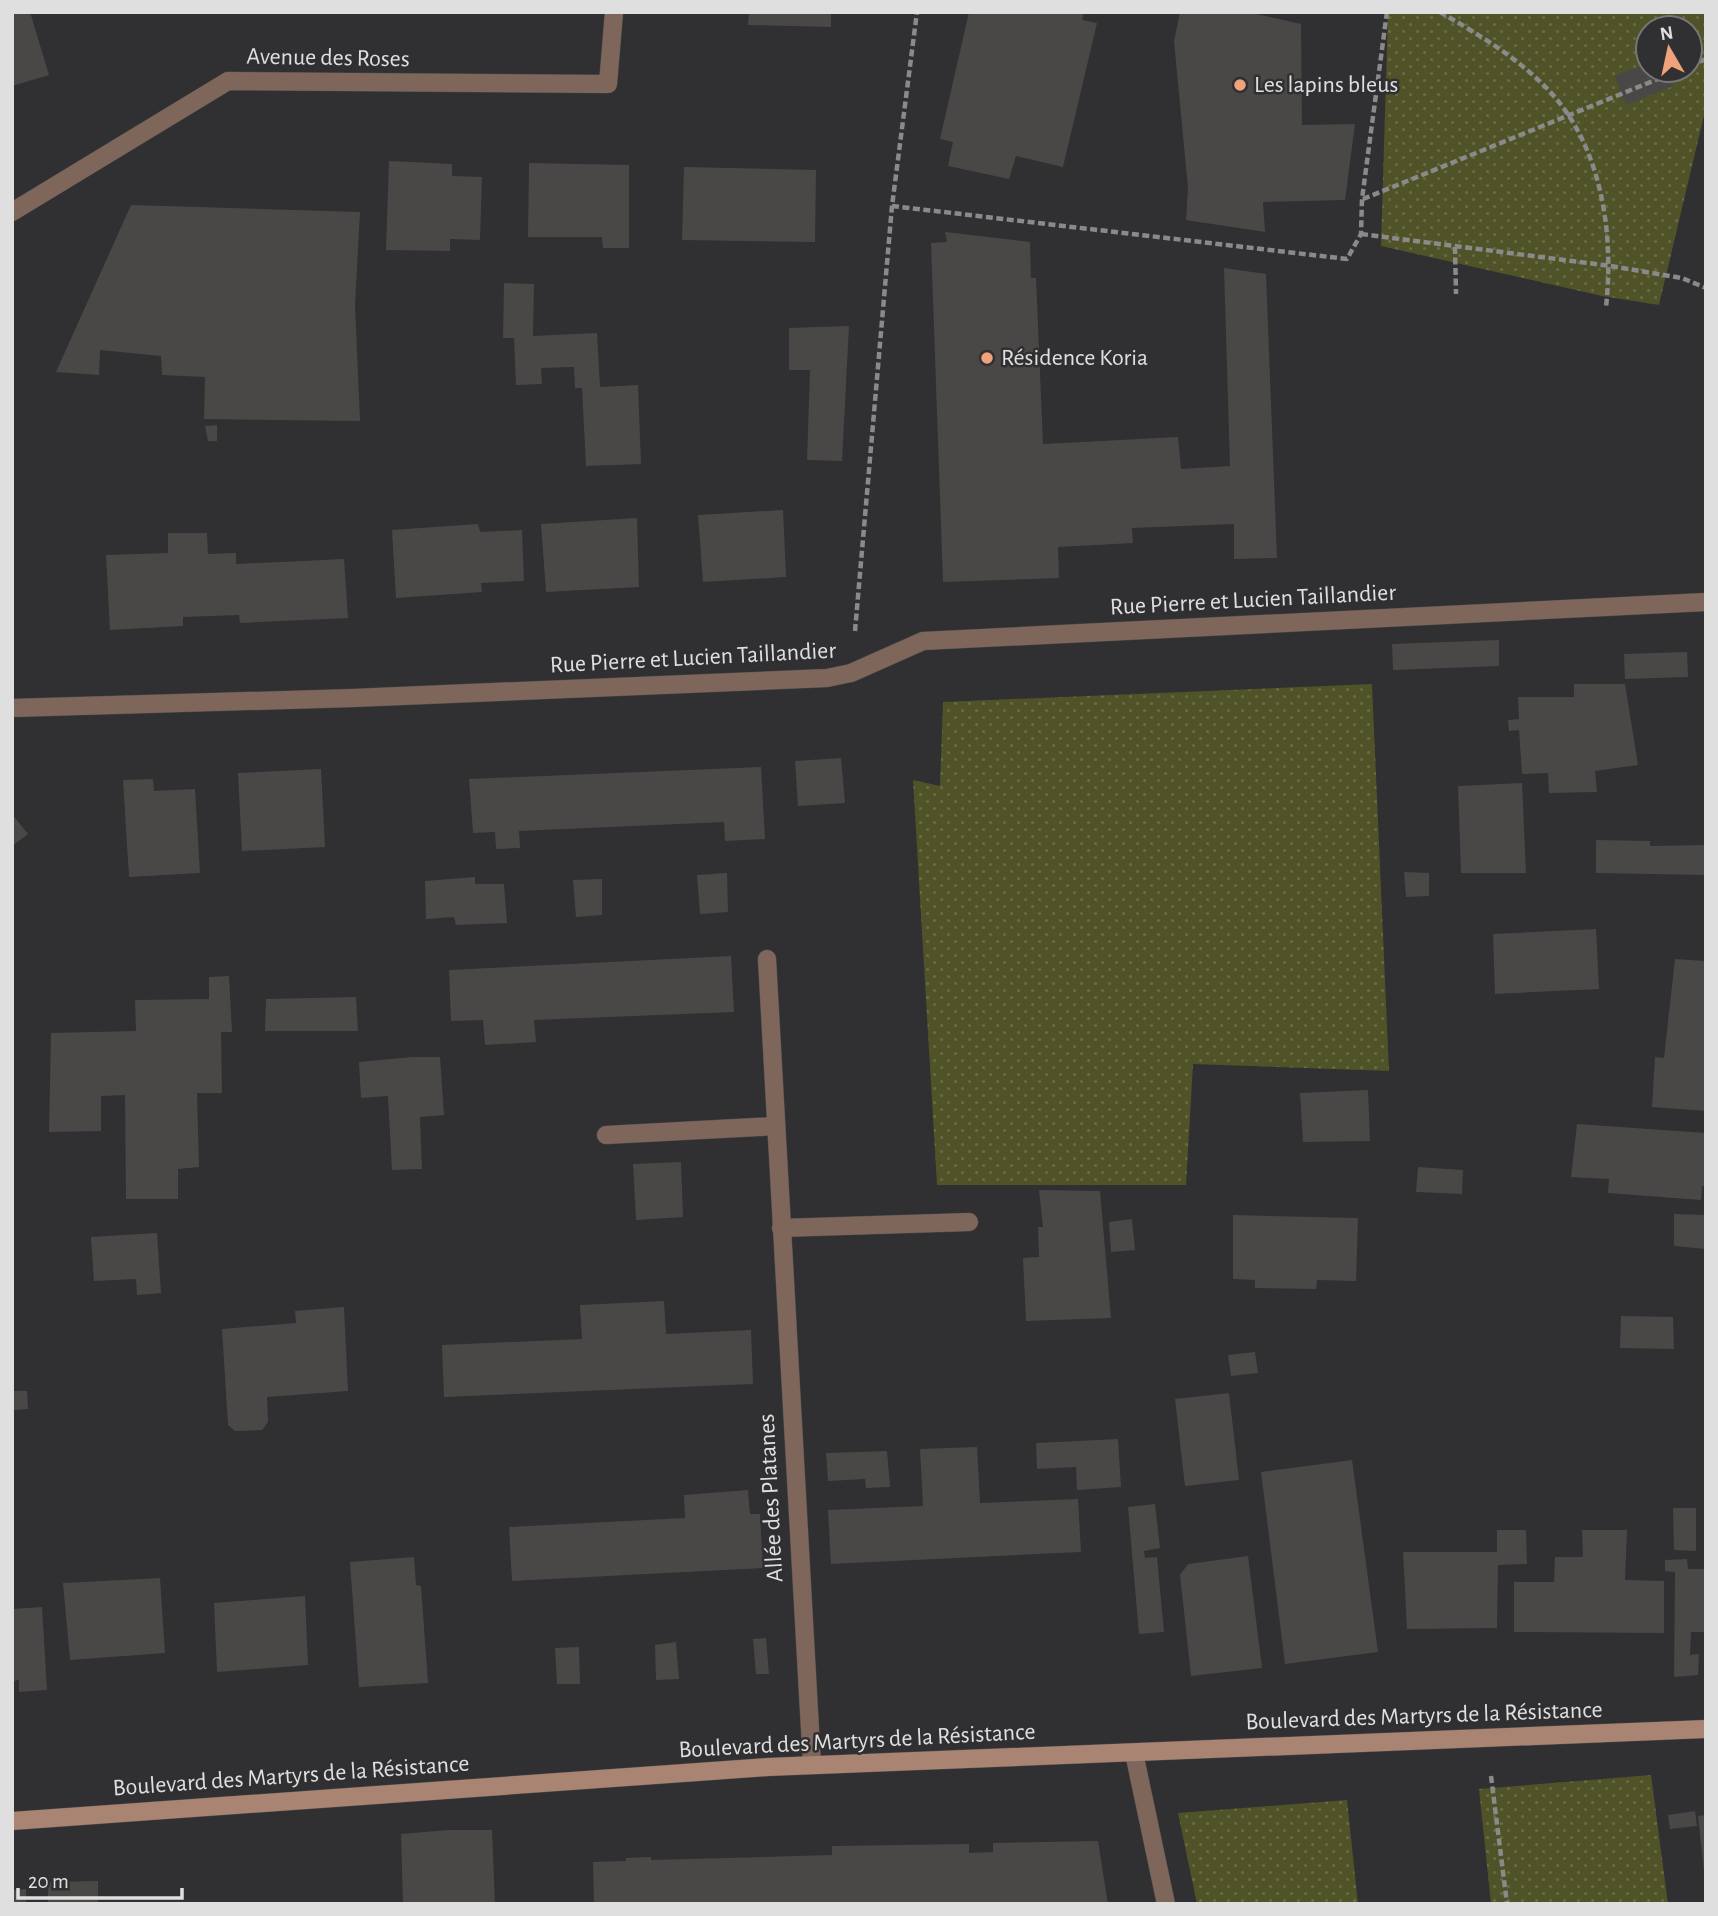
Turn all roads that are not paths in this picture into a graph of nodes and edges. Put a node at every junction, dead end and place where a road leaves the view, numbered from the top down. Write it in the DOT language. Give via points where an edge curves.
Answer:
graph roads {
  1 [pos="614,12"];
  2 [pos="12,212"];
  3 [pos="1706,602"];
  4 [pos="12,708"];
  5 [pos="767,959"];
  6 [pos="776,1126"];
  7 [pos="606,1135"];
  8 [pos="968,1222"];
  9 [pos="781,1228"];
  10 [pos="1706,1729"];
  11 [pos="1134,1753"];
  12 [pos="812,1765"];
  13 [pos="12,1821"];
  14 [pos="1166,1904"];
  1 -- 2 [label="street, Avenue des Roses" via="608,84 228,81"];
  3 -- 4 [label="street, Rue Pierre et Lucien Taillandier" via="923,641 851,673 827,678"];
  5 -- 6 [label="street, Allée des Platanes"];
  6 -- 7 [label="street"];
  6 -- 9 [label="street, Allée des Platanes"];
  8 -- 9 [label="street"];
  9 -- 12 [label="street, Allée des Platanes"];
  10 -- 11 [label="street, Boulevard des Martyrs de la Résistance"];
  11 -- 12 [label="street, Boulevard des Martyrs de la Résistance"];
  11 -- 14 [label="street"];
  12 -- 13 [label="street, Boulevard des Martyrs de la Résistance"];
}
